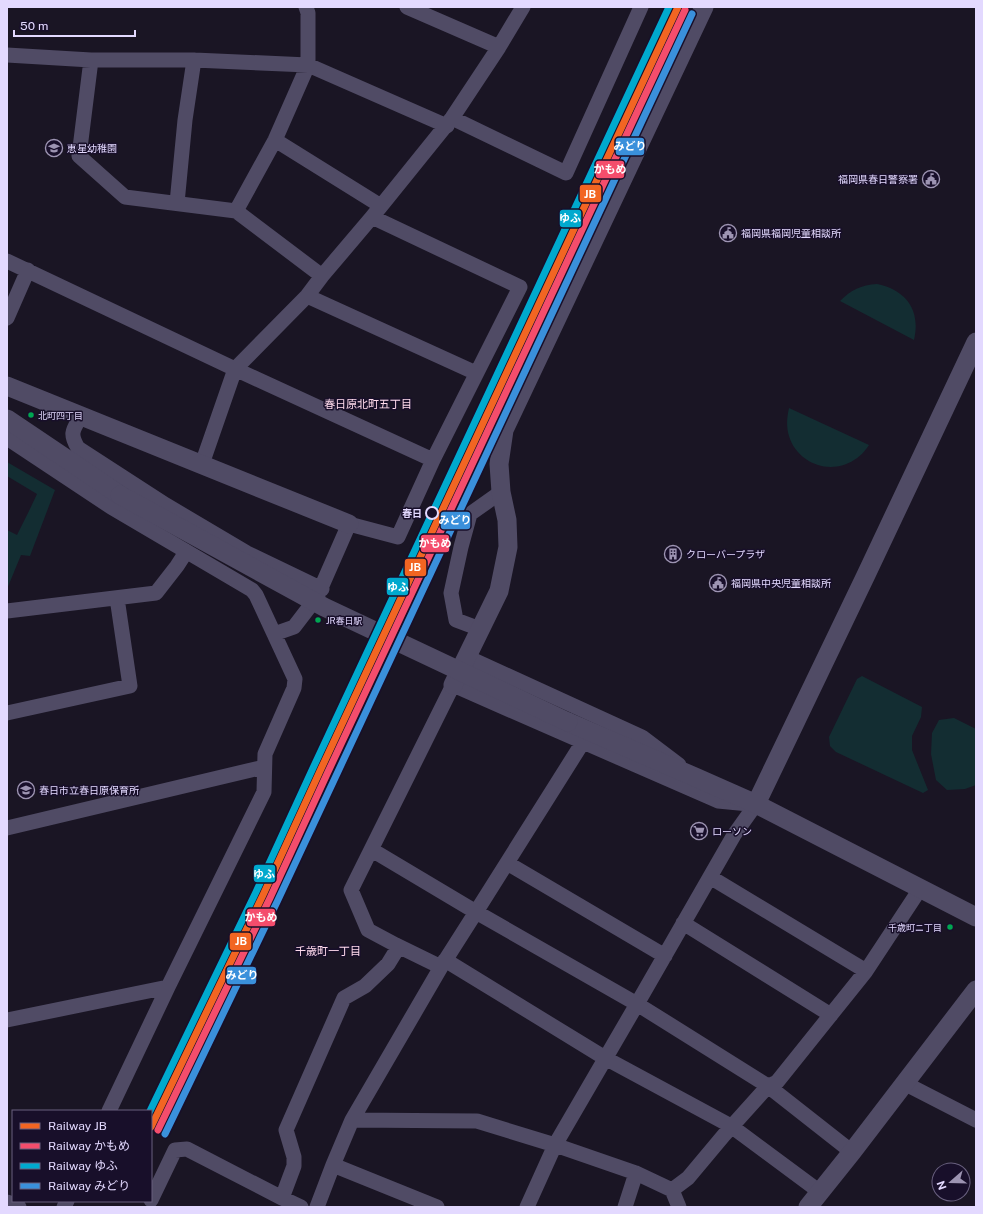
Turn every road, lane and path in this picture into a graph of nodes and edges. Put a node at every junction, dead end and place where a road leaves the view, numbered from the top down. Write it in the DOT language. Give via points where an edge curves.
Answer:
graph roads {
  1 [pos="306,7"];
  2 [pos="407,7"];
  3 [pos="523,7"];
  4 [pos="704,7"];
  5 [pos="637,8"];
  6 [pos="499,47"];
  7 [pos="7,55"];
  8 [pos="91,60"];
  9 [pos="194,60"];
  10 [pos="308,65"];
  11 [pos="450,122"];
  12 [pos="275,140"];
  13 [pos="177,203"];
  14 [pos="236,211"];
  15 [pos="377,211"];
  16 [pos="7,261"];
  17 [pos="28,270"];
  18 [pos="322,276"];
  19 [pos="308,296"];
  20 [pos="7,318"];
  21 [pos="976,342"];
  22 [pos="235,369"];
  23 [pos="476,373"];
  24 [pos="7,386"];
  25 [pos="81,416"];
  26 [pos="7,419"];
  27 [pos="7,438"];
  28 [pos="433,460"];
  29 [pos="202,464"];
  30 [pos="501,492"];
  31 [pos="349,524"];
  32 [pos="186,552"];
  33 [pos="247,553"];
  34 [pos="233,578"];
  35 [pos="322,589"];
  36 [pos="117,598"];
  37 [pos="7,611"];
  38 [pos="480,629"];
  39 [pos="274,634"];
  40 [pos="467,657"];
  41 [pos="454,685"];
  42 [pos="7,713"];
  43 [pos="583,742"];
  44 [pos="264,767"];
  45 [pos="696,777"];
  46 [pos="756,804"];
  47 [pos="7,828"];
  48 [pos="372,850"];
  49 [pos="507,863"];
  50 [pos="710,877"];
  51 [pos="920,889"];
  52 [pos="476,912"];
  53 [pos="976,917"];
  54 [pos="683,923"];
  55 [pos="396,945"];
  56 [pos="665,956"];
  57 [pos="443,963"];
  58 [pos="866,971"];
  59 [pos="168,987"];
  60 [pos="976,990"];
  61 [pos="637,1004"];
  62 [pos="831,1015"];
  63 [pos="7,1020"];
  64 [pos="605,1058"];
  65 [pos="904,1083"];
  66 [pos="768,1086"];
  67 [pos="109,1110"];
  68 [pos="352,1120"];
  69 [pos="976,1120"];
  70 [pos="731,1126"];
  71 [pos="555,1145"];
  72 [pos="852,1152"];
  73 [pos="333,1165"];
  74 [pos="636,1172"];
  75 [pos="672,1190"];
  76 [pos="820,1192"];
  77 [pos="282,1198"];
  78 [pos="152,1199"];
  79 [pos="7,1202"];
  80 [pos="19,1207"];
  81 [pos="301,1207"];
  82 [pos="317,1207"];
  83 [pos="437,1207"];
  84 [pos="527,1207"];
  85 [pos="625,1207"];
  86 [pos="679,1207"];
  87 [pos="808,1207"];
  1 -- 10 [label="street"];
  2 -- 6 [label="street"];
  3 -- 6 [label="street"];
  4 -- 30 [label="street" via="504,430 499,464"];
  5 -- 11 [label="street" via="566,172"];
  6 -- 11 [label="street"];
  7 -- 8 [label="street"];
  8 -- 9 [label="street"];
  8 -- 13 [label="street" via="79,156 125,197"];
  9 -- 10 [label="street"];
  9 -- 13 [label="street"];
  10 -- 11 [label="street"];
  10 -- 12 [label="street"];
  11 -- 15 [label="street"];
  12 -- 14 [label="street"];
  12 -- 15 [label="street"];
  13 -- 14 [label="street"];
  14 -- 18 [label="street"];
  15 -- 18 [label="street"];
  15 -- 23 [label="street" via="520,287"];
  16 -- 17 [label="street"];
  17 -- 20 [label="street"];
  17 -- 22 [label="street"];
  18 -- 19 [label="street"];
  19 -- 22 [label="street"];
  19 -- 23 [label="street"];
  21 -- 46 [label="street"];
  22 -- 28 [label="street"];
  22 -- 29 [label="street"];
  23 -- 28 [label="street"];
  24 -- 25 [label="street"];
  25 -- 29 [label="street"];
  25 -- 33 [label="street" via="73,430 73,440 78,448"];
  26 -- 45 [label="street, bridge" via="120,495 324,607 568,722"];
  27 -- 32 [label="street" via="111,507"];
  28 -- 31 [label="street" via="398,537"];
  29 -- 31 [label="street"];
  30 -- 38 [label="street" via="507,520 508,548 498,591"];
  30 -- 38 [label="street" via="470,514 451,593 456,620"];
  31 -- 35 [label="street"];
  32 -- 34 [label="street"];
  32 -- 36 [label="street" via="156,593"];
  33 -- 34 [label="street"];
  33 -- 35 [label="street"];
  34 -- 39 [label="street" via="256,595"];
  35 -- 39 [label="street" via="294,627"];
  36 -- 37 [label="street"];
  36 -- 42 [label="street" via="130,686"];
  38 -- 40 [label="street"];
  39 -- 44 [label="street" via="295,679 294,688 264,754"];
  40 -- 41 [label="street"];
  40 -- 45 [label="street" via="642,737"];
  41 -- 43 [label="street"];
  41 -- 48 [label="street"];
  43 -- 46 [label="street" via="718,801"];
  43 -- 49 [label="street"];
  44 -- 47 [label="street"];
  44 -- 59 [label="street" via="264,792"];
  45 -- 46 [label="street"];
  46 -- 50 [label="street" via="734,835"];
  46 -- 51 [label="street"];
  48 -- 52 [label="street"];
  48 -- 55 [label="street" via="351,890 368,930"];
  49 -- 52 [label="street"];
  49 -- 56 [label="street"];
  50 -- 54 [label="street"];
  50 -- 58 [label="street"];
  51 -- 53 [label="street"];
  51 -- 58 [label="street"];
  52 -- 57 [label="street"];
  52 -- 61 [label="street"];
  54 -- 56 [label="street"];
  54 -- 62 [label="street"];
  55 -- 57 [label="street"];
  55 -- 77 [label="street" via="396,951 388,964 365,986 344,998 286,1130 294,1166"];
  56 -- 61 [label="street"];
  57 -- 64 [label="street"];
  57 -- 68 [label="street"];
  58 -- 62 [label="street"];
  59 -- 63 [label="street"];
  59 -- 67 [label="street"];
  60 -- 65 [label="street"];
  61 -- 64 [label="street"];
  61 -- 66 [label="street"];
  62 -- 66 [label="street" via="777,1082"];
  64 -- 70 [label="street"];
  64 -- 71 [label="street"];
  65 -- 69 [label="street"];
  65 -- 72 [label="street"];
  66 -- 70 [label="street"];
  66 -- 72 [label="street"];
  68 -- 71 [label="street" via="477,1121"];
  68 -- 73 [label="street"];
  70 -- 75 [label="street" via="688,1178"];
  70 -- 76 [label="street"];
  71 -- 74 [label="street"];
  71 -- 84 [label="street"];
  72 -- 76 [label="street"];
  73 -- 82 [label="street"];
  73 -- 83 [label="street"];
  74 -- 75 [label="street"];
  74 -- 85 [label="street"];
  75 -- 86 [label="street"];
  76 -- 87 [label="street"];
  77 -- 78 [label="street" via="187,1149 175,1150"];
  77 -- 81 [label="street"];
  79 -- 80 [label="street"];
}
